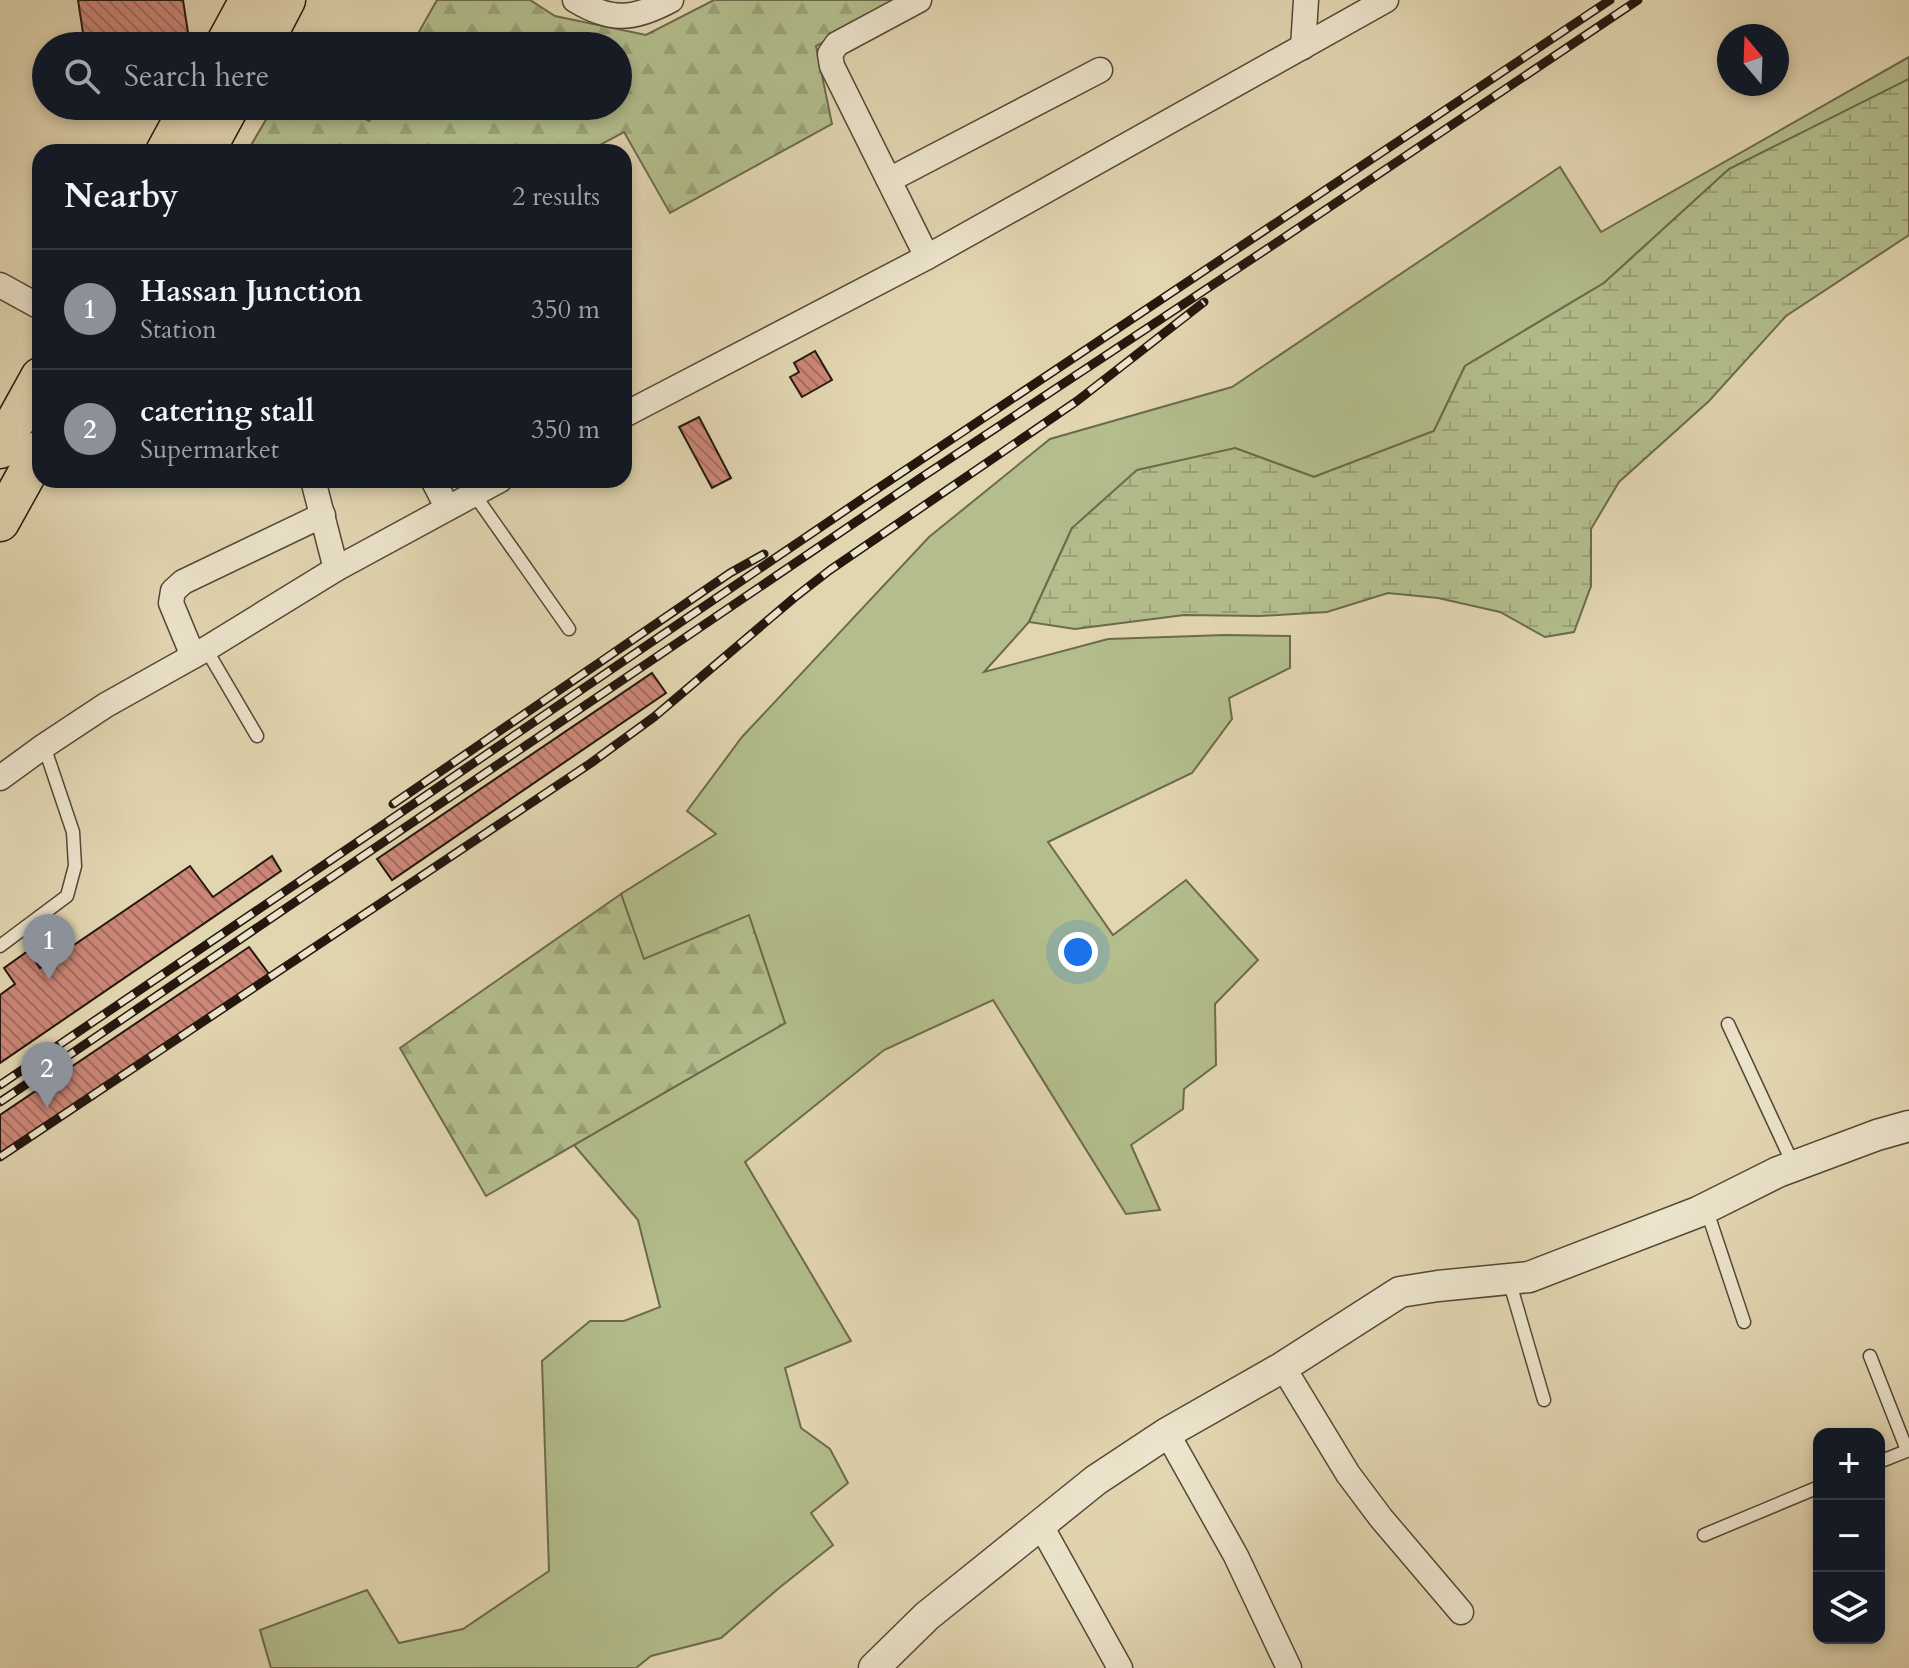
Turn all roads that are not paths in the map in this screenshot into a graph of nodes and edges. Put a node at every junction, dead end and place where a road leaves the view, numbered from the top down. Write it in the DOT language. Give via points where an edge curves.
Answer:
graph roads {
  1 [pos="249,0"];
  2 [pos="286,0"];
  3 [pos="575,0"];
  4 [pos="671,0"];
  5 [pos="919,0"];
  6 [pos="1306,0"];
  7 [pos="1386,0"];
  8 [pos="232,32"];
  9 [pos="269,32"];
  10 [pos="1303,47"];
  11 [pos="1100,70"];
  12 [pos="182,120"];
  13 [pos="222,120"];
  14 [pos="169,144"];
  15 [pos="209,144"];
  16 [pos="889,180"];
  17 [pos="927,257"];
  18 [pos="0,285"];
  19 [pos="32,303"];
  20 [pos="32,391"];
  21 [pos="632,411"];
  22 [pos="0,449"];
  23 [pos="32,464"];
  24 [pos="315,488"];
  25 [pos="437,488"];
  26 [pos="485,488"];
  27 [pos="474,494"];
  28 [pos="447,507"];
  29 [pos="323,515"];
  30 [pos="0,522"];
  31 [pos="336,569"];
  32 [pos="569,629"];
  33 [pos="199,652"];
  34 [pos="257,736"];
  35 [pos="44,746"];
  36 [pos="0,778"];
  37 [pos="0,946"];
  38 [pos="1728,1024"];
  39 [pos="1907,1132"];
  40 [pos="1794,1166"];
  41 [pos="1706,1208"];
  42 [pos="1508,1279"];
  43 [pos="1744,1322"];
  44 [pos="1870,1356"];
  45 [pos="1283,1367"];
  46 [pos="1544,1400"];
  47 [pos="1167,1433"];
  48 [pos="1908,1450"];
  49 [pos="1885,1460"];
  50 [pos="1813,1490"];
  51 [pos="1040,1524"];
  52 [pos="1704,1535"];
  53 [pos="1461,1612"];
  54 [pos="874,1668"];
  55 [pos="1120,1668"];
  56 [pos="1289,1668"];
  1 -- 8 [label="main road"];
  2 -- 9 [label="main road"];
  3 -- 4 [label="street" via="594,12 621,17"];
  5 -- 16 [label="street" via="837,44 830,54"];
  6 -- 10 [label="street"];
  7 -- 10 [label="street"];
  10 -- 17 [label="street"];
  11 -- 16 [label="street"];
  12 -- 14 [label="main road"];
  13 -- 15 [label="main road"];
  16 -- 17 [label="street"];
  17 -- 21 [label="street"];
  18 -- 19 [label="street"];
  20 -- 22 [label="main road"];
  23 -- 30 [label="main road"];
  24 -- 29 [label="street"];
  25 -- 28 [label="street"];
  26 -- 27 [label="street"];
  27 -- 28 [label="street"];
  27 -- 32 [label="lane"];
  28 -- 31 [label="street"];
  29 -- 31 [label="street"];
  29 -- 33 [label="street" via="173,591 171,603"];
  31 -- 33 [label="street"];
  33 -- 34 [label="lane"];
  33 -- 35 [label="street"];
  35 -- 36 [label="street"];
  35 -- 37 [label="lane" via="73,832 75,866 67,896"];
  38 -- 40 [label="lane"];
  39 -- 40 [label="street" via="1877,1135"];
  40 -- 41 [label="street"];
  41 -- 42 [label="street" via="1529,1277"];
  41 -- 43 [label="lane"];
  42 -- 45 [label="street" via="1400,1292"];
  42 -- 46 [label="lane"];
  44 -- 48 [label="lane"];
  45 -- 47 [label="street"];
  45 -- 53 [label="street" via="1348,1474"];
  47 -- 51 [label="street"];
  47 -- 56 [label="street" via="1236,1556"];
  48 -- 49 [label="lane"];
  50 -- 52 [label="lane"];
  51 -- 54 [label="street" via="927,1616"];
  51 -- 55 [label="street"];
}
